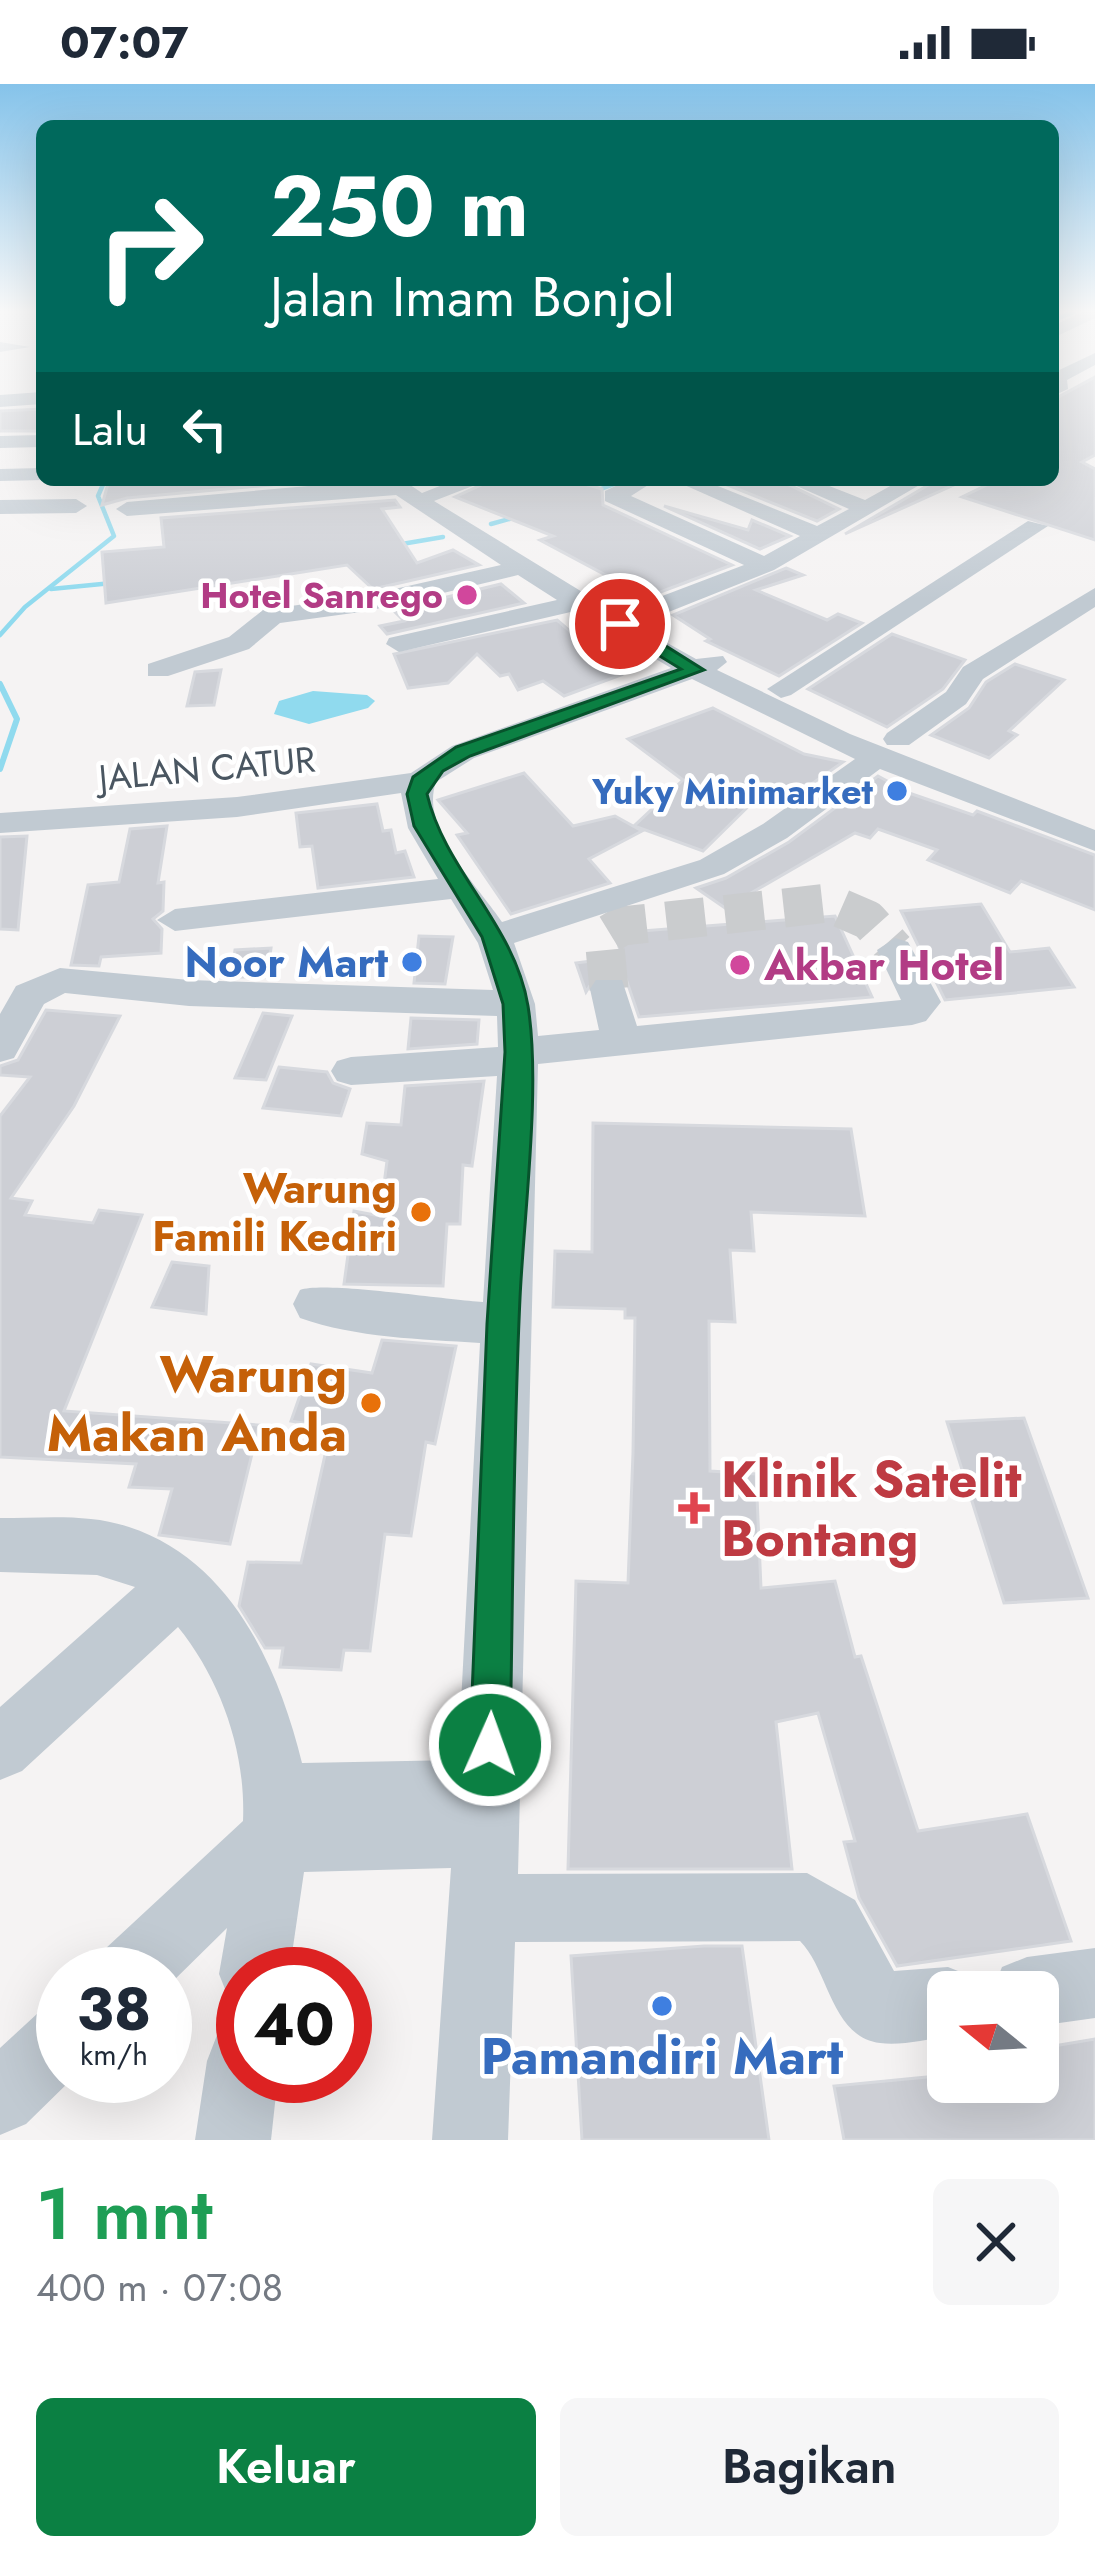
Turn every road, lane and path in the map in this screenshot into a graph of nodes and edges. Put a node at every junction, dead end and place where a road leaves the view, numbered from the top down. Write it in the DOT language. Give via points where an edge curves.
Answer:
graph roads {
  1 [pos="36,441"];
  2 [pos="0,442"];
  3 [pos="36,474"];
  4 [pos="0,475"];
  5 [pos="80,486"];
  6 [pos="367,486"];
  7 [pos="405,486"];
  8 [pos="408,486"];
  9 [pos="459,486"];
  10 [pos="633,486"];
  11 [pos="698,486"];
  12 [pos="810,486"];
  13 [pos="901,486"];
  14 [pos="432,495"];
  15 [pos="734,501"];
  16 [pos="0,507"];
  17 [pos="127,508"];
  18 [pos="867,508"];
  19 [pos="673,523"];
  20 [pos="1036,526"];
  21 [pos="477,531"];
  22 [pos="814,535"];
  23 [pos="766,561"];
  24 [pos="522,567"];
  25 [pos="286,588"];
  26 [pos="582,602"];
  27 [pos="1088,606"];
  28 [pos="305,609"];
  29 [pos="631,611"];
  30 [pos="399,644"];
  31 [pos="709,668"];
  32 [pos="158,670"];
  33 [pos="782,689"];
  34 [pos="889,747"];
  35 [pos="428,774"];
  36 [pos="1095,820"];
  37 [pos="3,823"];
  38 [pos="1095,842"];
  39 [pos="461,887"];
  40 [pos="175,920"];
  41 [pos="494,937"];
  42 [pos="895,950"];
  43 [pos="609,988"];
  44 [pos="517,1038"];
  45 [pos="621,1041"];
  46 [pos="0,1048"];
  47 [pos="351,1071"];
  48 [pos="317,1304"];
  49 [pos="503,1324"];
  50 [pos="0,1545"];
  51 [pos="181,1585"];
  52 [pos="0,1749"];
  53 [pos="488,1813"];
  54 [pos="273,1818"];
  55 [pos="484,1908"];
  56 [pos="155,1947"];
  57 [pos="257,1947"];
  58 [pos="1095,1983"];
  59 [pos="1059,1988"];
  60 [pos="927,2004"];
  61 [pos="36,2064"];
  62 [pos="0,2098"];
  63 [pos="238,2103"];
  64 [pos="233,2140"];
  65 [pos="470,2140"];
  1 -- 2 [label="street"];
  3 -- 4 [label="street"];
  5 -- 16 [label="street" via="75,513"];
  6 -- 17 [label="street"];
  7 -- 21 [label="street"];
  8 -- 14 [label="street"];
  9 -- 14 [label="street"];
  10 -- 19 [label="street" via="613,496"];
  11 -- 15 [label="street"];
  12 -- 18 [label="street"];
  13 -- 18 [label="street"];
  14 -- 21 [label="street"];
  15 -- 19 [label="street"];
  15 -- 22 [label="street"];
  18 -- 22 [label="street"];
  19 -- 23 [label="street"];
  20 -- 33 [label="street"];
  21 -- 24 [label="street"];
  21 -- 29 [label="street"];
  22 -- 23 [label="street"];
  23 -- 29 [label="street"];
  24 -- 26 [label="street"];
  24 -- 28 [label="street" via="368,603"];
  25 -- 28 [label="street"];
  26 -- 30 [label="street"];
  26 -- 31 [label="street"];
  27 -- 34 [label="street" via="973,673 956,698"];
  28 -- 32 [label="street" via="272,616 238,644"];
  29 -- 31 [label="street"];
  31 -- 33 [label="street"];
  31 -- 34 [label="street"];
  31 -- 35 [label="street, JALAN CATUR"];
  33 -- 34 [label="street"];
  34 -- 36 [label="street"];
  34 -- 38 [label="street"];
  34 -- 41 [label="street" via="766,836 672,884"];
  35 -- 37 [label="street, JALAN CATUR" via="237,807"];
  35 -- 39 [label="street" via="416,807"];
  39 -- 40 [label="street"];
  39 -- 41 [label="street"];
  41 -- 44 [label="street"];
  42 -- 45 [label="street" via="922,1001 912,1012"];
  43 -- 45 [label="street"];
  44 -- 45 [label="street"];
  44 -- 46 [label="street" via="60,980 30,995"];
  44 -- 47 [label="street"];
  44 -- 49 [label="street"];
  48 -- 49 [label="street"];
  49 -- 53 [label="street"];
  50 -- 51 [label="street" via="127,1554"];
  51 -- 52 [label="street"];
  51 -- 54 [label="street" via="246,1685"];
  53 -- 54 [label="street"];
  53 -- 55 [label="street"];
  54 -- 56 [label="street"];
  54 -- 57 [label="street"];
  55 -- 60 [label="street" via="806,1907 832,1922 879,2008"];
  55 -- 65 [label="street"];
  58 -- 59 [label="street"];
  61 -- 62 [label="street"];
  63 -- 64 [label="street"];
}
